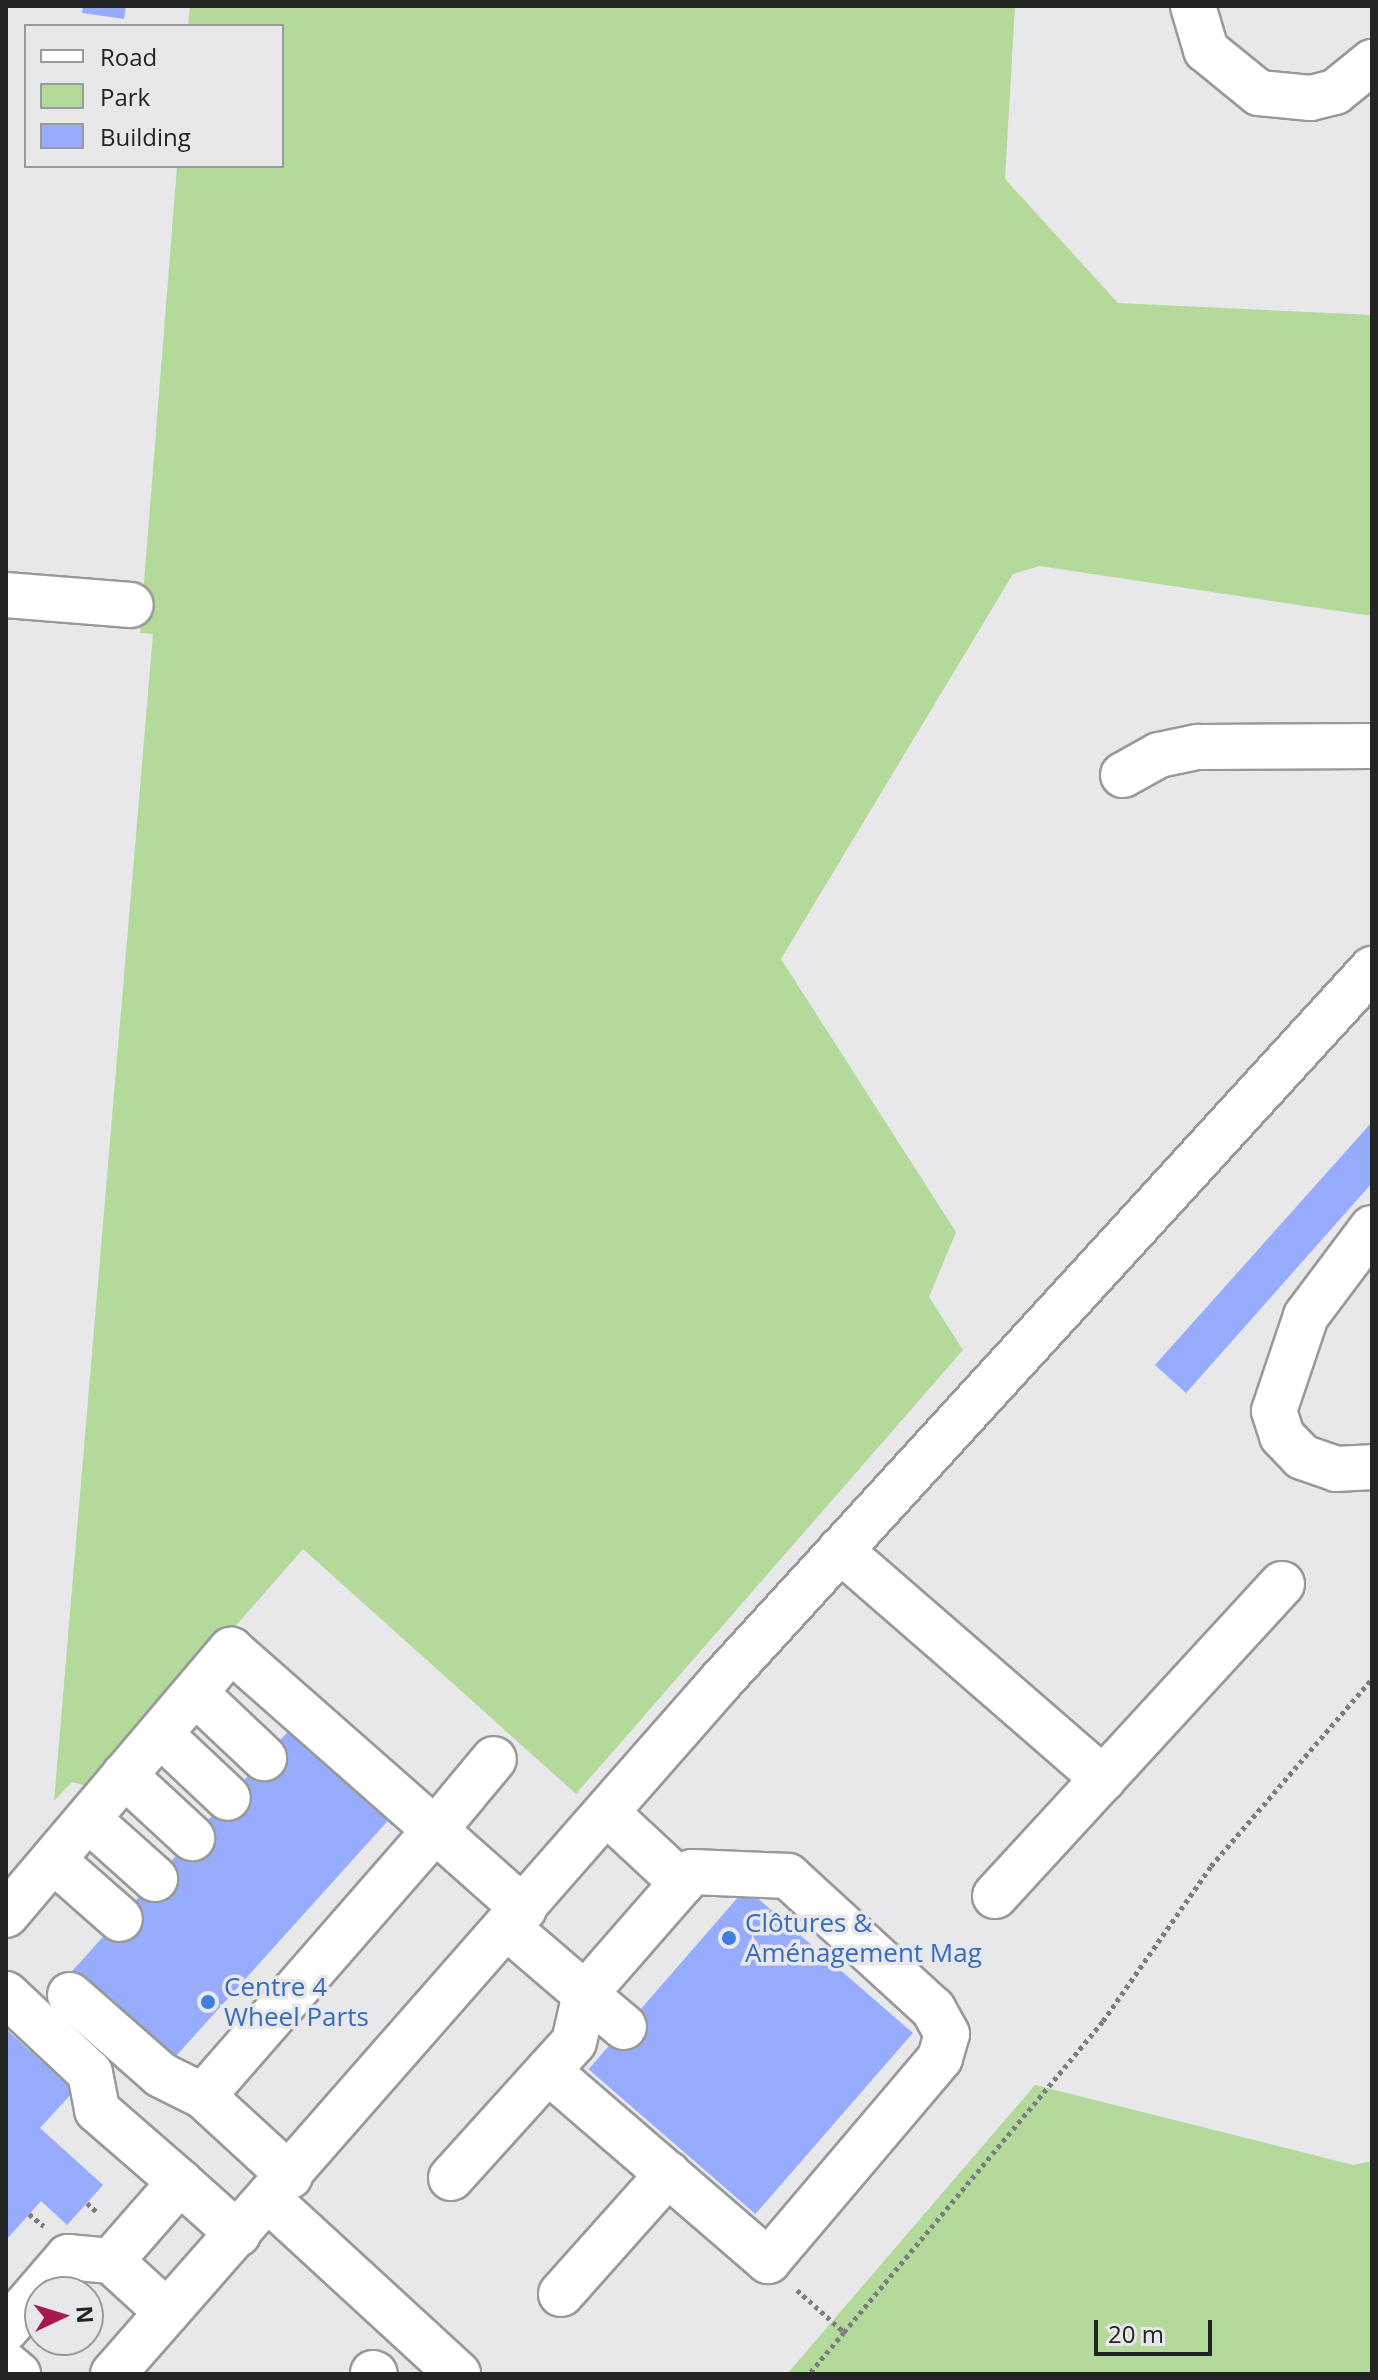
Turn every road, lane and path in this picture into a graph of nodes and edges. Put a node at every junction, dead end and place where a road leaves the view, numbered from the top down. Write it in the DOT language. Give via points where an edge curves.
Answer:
graph roads {
  1 [pos="1193,6"];
  2 [pos="1372,62"];
  3 [pos="6,595"];
  4 [pos="131,605"];
  5 [pos="1372,746"];
  6 [pos="1123,775"];
  7 [pos="1371,972"];
  8 [pos="1372,1228"];
  9 [pos="1358,1276"];
  10 [pos="1372,1467"];
  11 [pos="840,1550"];
  12 [pos="1282,1584"];
  13 [pos="1372,1679"];
  14 [pos="195,1693"];
  15 [pos="160,1734"];
  16 [pos="264,1758"];
  17 [pos="494,1759"];
  18 [pos="124,1775"];
  19 [pos="1103,1779"];
  20 [pos="228,1798"];
  21 [pos="607,1813"];
  22 [pos="88,1819"];
  23 [pos="435,1830"];
  24 [pos="192,1838"];
  25 [pos="53,1860"];
  26 [pos="155,1879"];
  27 [pos="682,1883"];
  28 [pos="995,1896"];
  29 [pos="6,1915"];
  30 [pos="516,1918"];
  31 [pos="120,1919"];
  32 [pos="6,1994"];
  33 [pos="585,1994"];
  34 [pos="70,1995"];
  35 [pos="624,2027"];
  36 [pos="548,2071"];
  37 [pos="203,2096"];
  38 [pos="451,2178"];
  39 [pos="689,2181"];
  40 [pos="180,2182"];
  41 [pos="279,2188"];
  42 [pos="87,2203"];
  43 [pos="92,2209"];
  44 [pos="238,2234"];
  45 [pos="111,2261"];
  46 [pos="768,2261"];
  47 [pos="561,2294"];
  48 [pos="167,2312"];
  49 [pos="6,2329"];
  50 [pos="844,2332"];
  51 [pos="6,2364"];
  52 [pos="18,2374"];
  53 [pos="113,2374"];
  54 [pos="458,2374"];
  55 [pos="809,2374"];
  1 -- 2 [label="street" via="1206,50 1259,93 1311,98 1335,92"];
  3 -- 4 [label="street"];
  5 -- 6 [label="street" via="1198,747 1159,755"];
  7 -- 11 [label="street"];
  8 -- 9 [label="street"];
  9 -- 10 [label="street" via="1306,1316 1274,1411 1282,1436 1302,1457 1336,1469"];
  11 -- 19 [label="street"];
  11 -- 21 [label="street"];
  12 -- 19 [label="street"];
  13 -- 50 [label="path" via="1211,1866 1103,2021"];
  14 -- 15 [label="street"];
  14 -- 16 [label="street"];
  14 -- 23 [label="street" via="231,1650"];
  15 -- 18 [label="street"];
  15 -- 20 [label="street"];
  17 -- 23 [label="street"];
  18 -- 22 [label="street"];
  18 -- 24 [label="street"];
  19 -- 28 [label="street"];
  21 -- 27 [label="street"];
  21 -- 30 [label="street"];
  22 -- 25 [label="street"];
  22 -- 26 [label="street"];
  23 -- 30 [label="street"];
  23 -- 37 [label="street"];
  25 -- 29 [label="street"];
  25 -- 31 [label="street"];
  27 -- 33 [label="street"];
  27 -- 46 [label="street" via="692,1872 788,1876 933,2009 947,2034 940,2058"];
  30 -- 33 [label="street"];
  30 -- 41 [label="street"];
  32 -- 40 [label="street" via="90,2073 97,2110"];
  33 -- 35 [label="street"];
  33 -- 36 [label="street" via="574,2042"];
  34 -- 37 [label="street" via="161,2075"];
  36 -- 38 [label="street"];
  36 -- 39 [label="street"];
  37 -- 41 [label="street"];
  39 -- 46 [label="street"];
  39 -- 47 [label="street"];
  40 -- 44 [label="street"];
  40 -- 45 [label="street"];
  41 -- 44 [label="street"];
  41 -- 54 [label="street"];
  42 -- 43 [label="path"];
  44 -- 48 [label="street"];
  45 -- 48 [label="street"];
  45 -- 49 [label="street" via="68,2257"];
  46 -- 50 [label="path"];
  48 -- 53 [label="street"];
  50 -- 55 [label="path"];
  51 -- 52 [label="street"];
}
